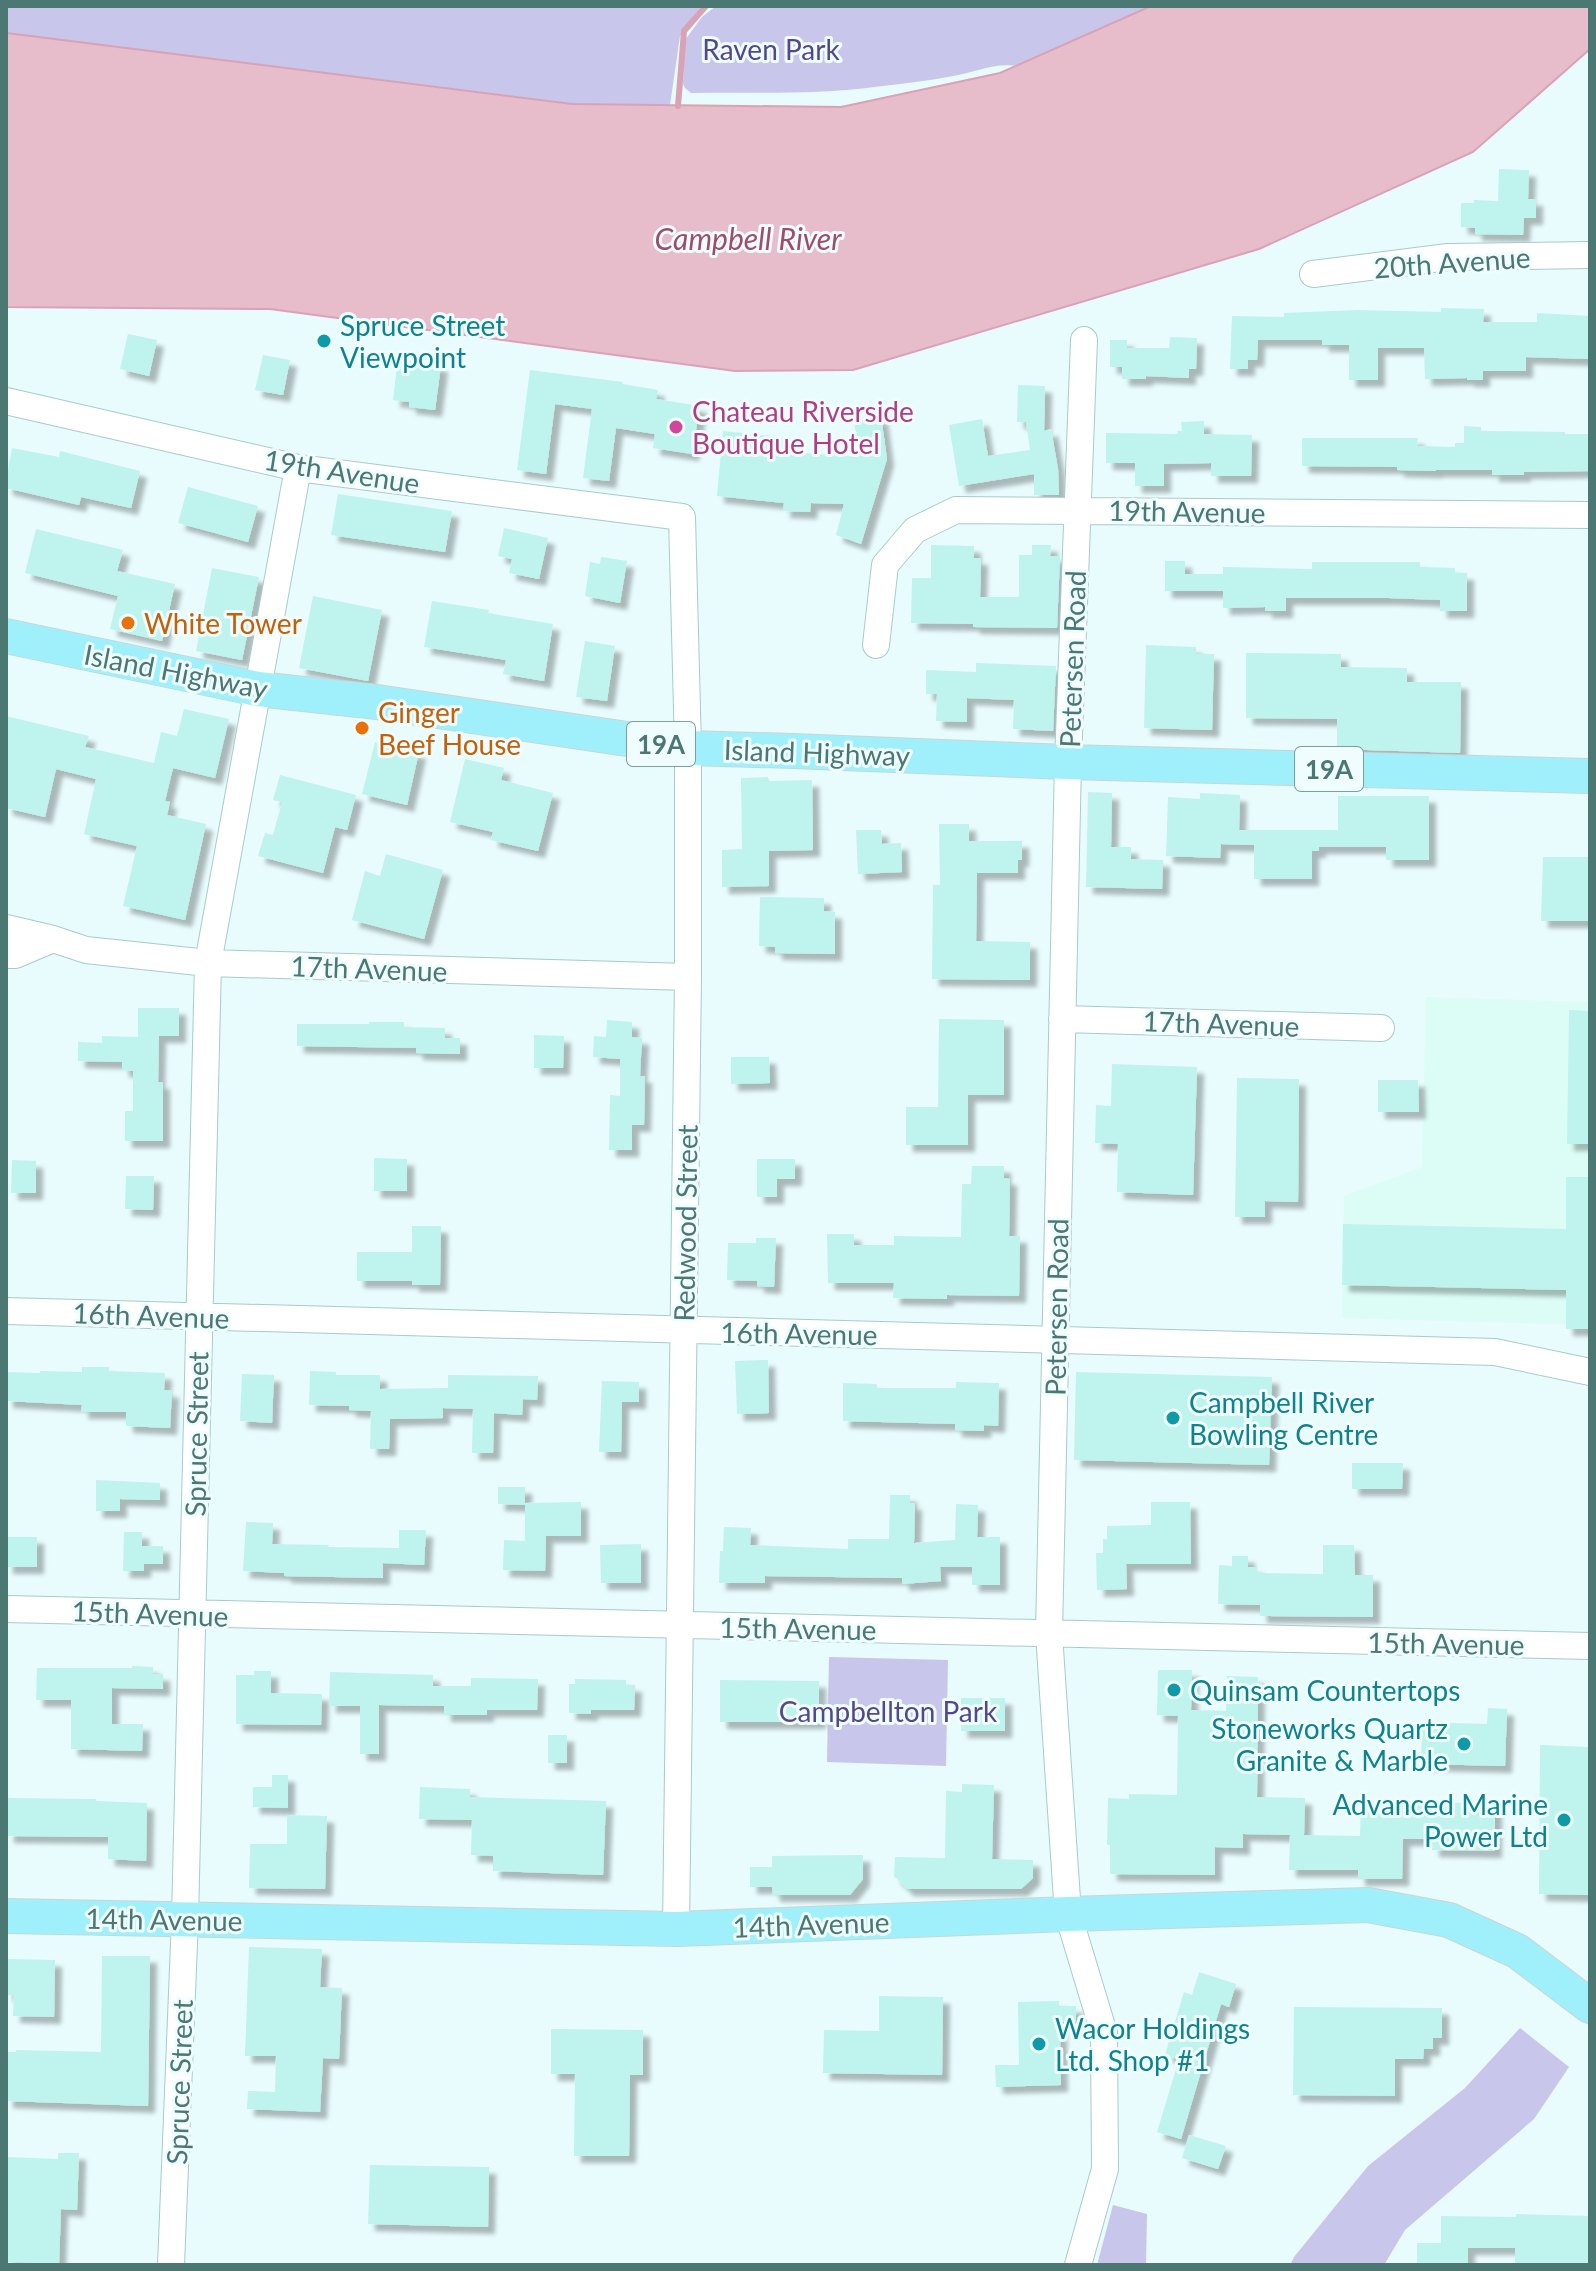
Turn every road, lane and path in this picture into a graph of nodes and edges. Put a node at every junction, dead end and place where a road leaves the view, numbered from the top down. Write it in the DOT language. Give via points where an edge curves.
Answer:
graph roads {
  1 [pos="1590,255"];
  2 [pos="1313,274"];
  3 [pos="1084,340"];
  4 [pos="6,401"];
  5 [pos="298,468"];
  6 [pos="1078,510"];
  7 [pos="1590,515"];
  8 [pos="682,517"];
  9 [pos="6,636"];
  10 [pos="876,645"];
  11 [pos="258,689"];
  12 [pos="688,748"];
  13 [pos="1068,762"];
  14 [pos="1590,776"];
  15 [pos="6,928"];
  16 [pos="53,939"];
  17 [pos="6,955"];
  18 [pos="208,963"];
  19 [pos="688,977"];
  20 [pos="1062,1019"];
  21 [pos="1381,1028"];
  22 [pos="6,1311"];
  23 [pos="199,1317"];
  24 [pos="683,1330"];
  25 [pos="1055,1340"];
  26 [pos="1590,1372"];
  27 [pos="6,1609"];
  28 [pos="192,1615"];
  29 [pos="679,1625"];
  30 [pos="1049,1634"];
  31 [pos="1590,1646"];
  32 [pos="1068,1914"];
  33 [pos="6,1916"];
  34 [pos="185,1919"];
  35 [pos="676,1929"];
  36 [pos="1590,2006"];
  37 [pos="171,2265"];
  38 [pos="1078,2265"];
  1 -- 2 [label="street, 20th Avenue" via="1448,257"];
  3 -- 6 [label="street, Petersen Road"];
  4 -- 5 [label="street, 19th Avenue"];
  5 -- 8 [label="street, 19th Avenue"];
  5 -- 11 [label="street, Spruce Street"];
  6 -- 7 [label="street, 19th Avenue"];
  6 -- 10 [label="street, 19th Avenue" via="956,510 915,530 885,565"];
  6 -- 13 [label="street, Petersen Road"];
  8 -- 12 [label="street, Redwood Street"];
  9 -- 11 [label="main road, Island Highway / 19A"];
  11 -- 12 [label="main road, Island Highway / 19A"];
  11 -- 18 [label="street, Spruce Street"];
  12 -- 13 [label="main road, Island Highway / 19A"];
  12 -- 19 [label="street, Redwood Street"];
  13 -- 14 [label="main road, Island Highway / 19A"];
  13 -- 20 [label="street, Petersen Road"];
  15 -- 16 [label="street, 17th Avenue"];
  16 -- 17 [label="street"];
  16 -- 18 [label="street, 17th Avenue" via="86,950"];
  18 -- 19 [label="street, 17th Avenue"];
  18 -- 23 [label="street, Spruce Street"];
  19 -- 24 [label="street, Redwood Street"];
  20 -- 21 [label="street, 17th Avenue"];
  20 -- 25 [label="street, Petersen Road"];
  22 -- 23 [label="street, 16th Avenue"];
  23 -- 24 [label="street, 16th Avenue"];
  23 -- 28 [label="street, Spruce Street"];
  24 -- 25 [label="street, 16th Avenue"];
  24 -- 29 [label="street, Redwood Street"];
  25 -- 26 [label="street, 16th Avenue" via="1495,1352"];
  25 -- 30 [label="street, Petersen Road"];
  27 -- 28 [label="street, 15th Avenue"];
  28 -- 29 [label="street, 15th Avenue"];
  28 -- 34 [label="street, Spruce Street"];
  29 -- 30 [label="street, 15th Avenue"];
  29 -- 35 [label="street, Redwood Street"];
  30 -- 31 [label="street, 15th Avenue"];
  30 -- 32 [label="street, Petersen Road"];
  32 -- 35 [label="main road, 14th Avenue"];
  32 -- 36 [label="main road, 14th Avenue" via="1368,1905 1449,1920 1524,1954"];
  32 -- 38 [label="street, Petersen Road" via="1104,2033 1105,2169"];
  33 -- 34 [label="main road, 14th Avenue"];
  34 -- 35 [label="main road, 14th Avenue"];
  34 -- 37 [label="street, Spruce Street"];
}
